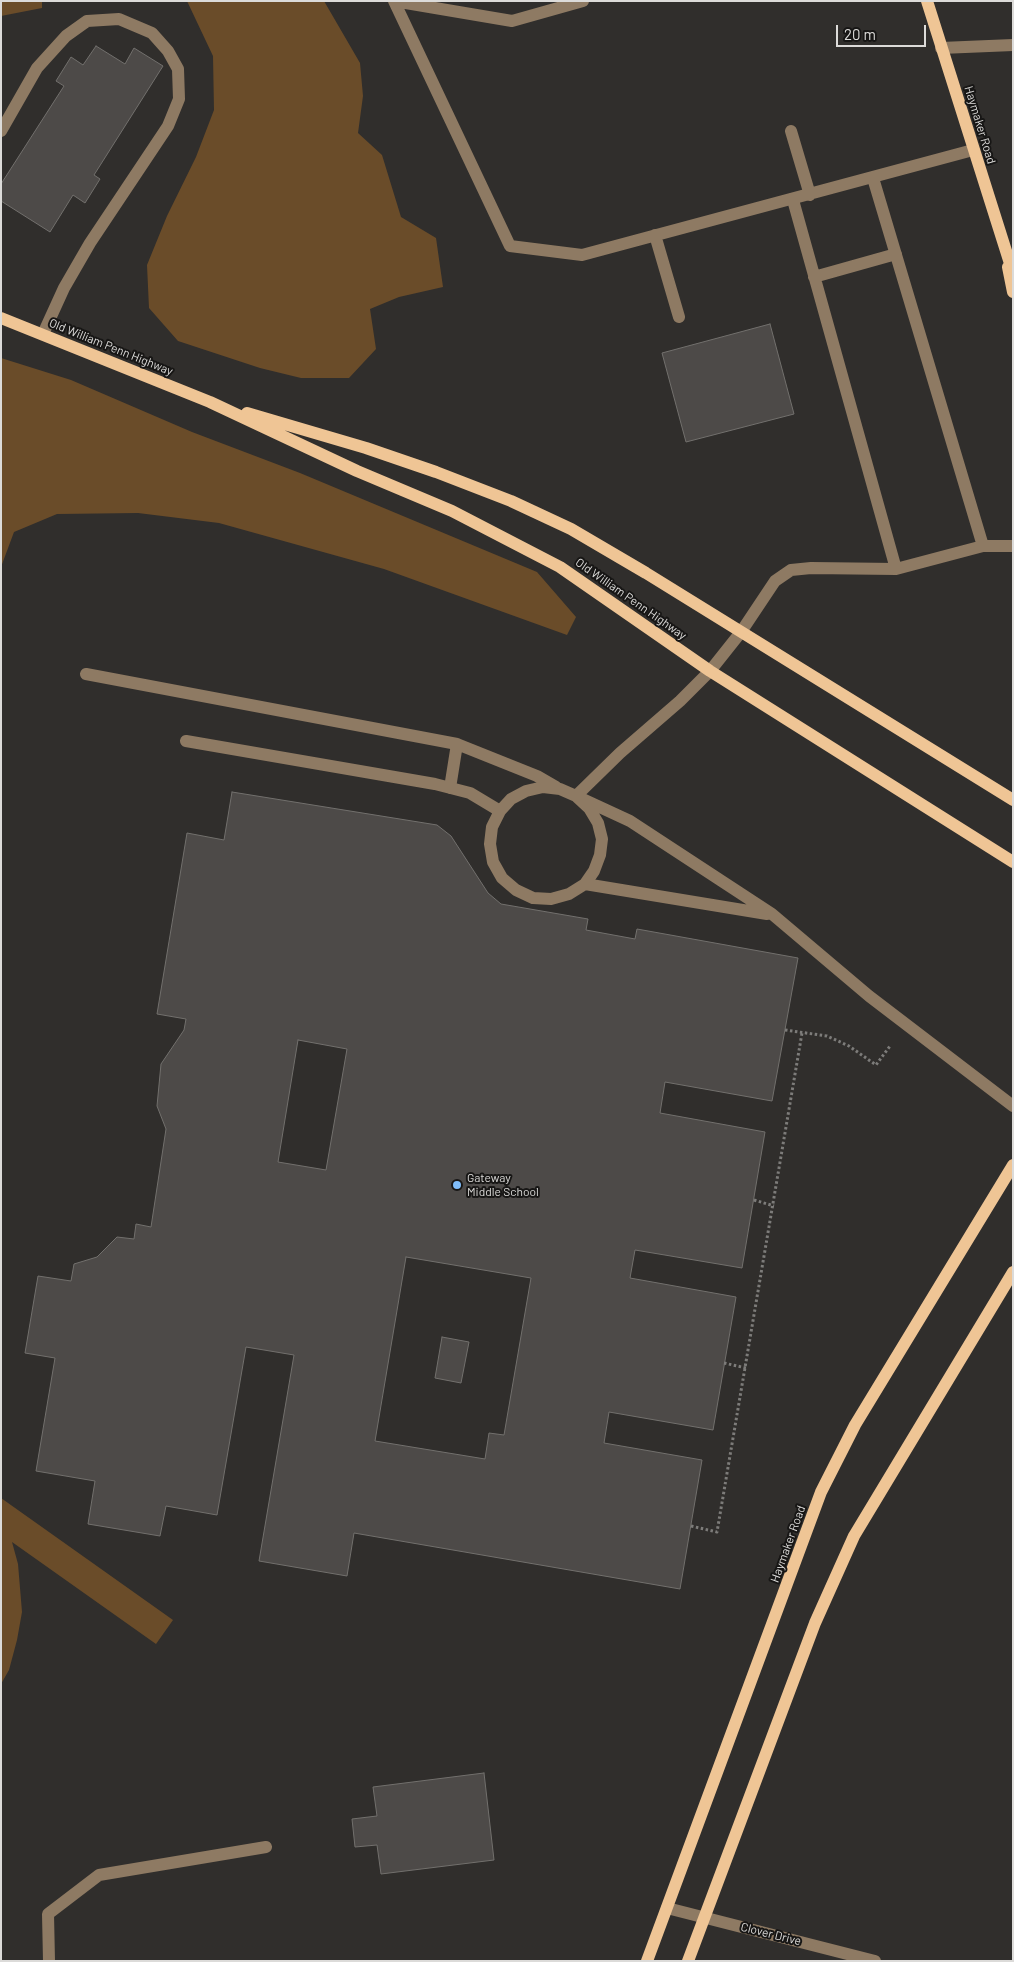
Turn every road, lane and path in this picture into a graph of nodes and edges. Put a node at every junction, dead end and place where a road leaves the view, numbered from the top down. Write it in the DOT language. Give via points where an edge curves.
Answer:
graph roads {
  1 [pos="394,1"];
  2 [pos="583,1"];
  3 [pos="927,1"];
  4 [pos="1013,44"];
  5 [pos="941,48"];
  6 [pos="1,131"];
  7 [pos="791,131"];
  8 [pos="973,150"];
  9 [pos="873,178"];
  10 [pos="810,195"];
  11 [pos="792,200"];
  12 [pos="655,235"];
  13 [pos="896,254"];
  14 [pos="1006,257"];
  15 [pos="1013,273"];
  16 [pos="814,277"];
  17 [pos="1013,292"];
  18 [pos="679,317"];
  19 [pos="1,318"];
  20 [pos="43,334"];
  21 [pos="210,402"];
  22 [pos="983,546"];
  23 [pos="1013,546"];
  24 [pos="896,569"];
  25 [pos="741,632"];
  26 [pos="710,671"];
  27 [pos="86,674"];
  28 [pos="186,741"];
  29 [pos="457,744"];
  30 [pos="1013,787"];
  31 [pos="450,788"];
  32 [pos="994,788"];
  33 [pos="560,789"];
  34 [pos="576,796"];
  35 [pos="1013,800"];
  36 [pos="500,811"];
  37 [pos="1013,862"];
  38 [pos="584,884"];
  39 [pos="772,914"];
  40 [pos="785,1030"];
  41 [pos="802,1033"];
  42 [pos="890,1046"];
  43 [pos="1013,1106"];
  44 [pos="1013,1165"];
  45 [pos="754,1200"];
  46 [pos="774,1206"];
  47 [pos="1013,1272"];
  48 [pos="724,1363"];
  49 [pos="746,1368"];
  50 [pos="691,1526"];
  51 [pos="266,1847"];
  52 [pos="667,1908"];
  53 [pos="705,1917"];
  54 [pos="49,1961"];
  55 [pos="647,1961"];
  56 [pos="688,1961"];
  57 [pos="875,1961"];
  1 -- 2 [label="street" via="512,21"];
  1 -- 12 [label="street" via="510,246 582,255"];
  3 -- 5 [label="main road, Haymaker Road"];
  4 -- 5 [label="street"];
  5 -- 8 [label="main road, Haymaker Road"];
  6 -- 20 [label="street" via="37,68 66,36 87,22 119,20 152,34 168,50 178,69 179,99 168,126 90,243"];
  7 -- 10 [label="street"];
  8 -- 9 [label="street"];
  8 -- 14 [label="main road, Haymaker Road"];
  9 -- 10 [label="street"];
  9 -- 13 [label="street"];
  10 -- 11 [label="street"];
  11 -- 12 [label="street"];
  11 -- 16 [label="street"];
  12 -- 18 [label="street"];
  13 -- 16 [label="street"];
  13 -- 22 [label="street"];
  14 -- 15 [label="main road, Haymaker Road"];
  14 -- 17 [label="main road, Haymaker Road"];
  16 -- 24 [label="street"];
  19 -- 20 [label="main road, Old William Penn Highway"];
  20 -- 21 [label="main road, Old William Penn Highway"];
  21 -- 25 [label="main road, Old William Penn Highway" via="366,448 511,501 571,530"];
  21 -- 26 [label="main road, Old William Penn Highway" via="452,512 552,562"];
  22 -- 23 [label="street"];
  22 -- 24 [label="street"];
  24 -- 25 [label="street" via="791,570 774,580"];
  25 -- 26 [label="street"];
  25 -- 32 [label="main road, Old William Penn Highway"];
  26 -- 34 [label="street"];
  26 -- 37 [label="main road, Old William Penn Highway"];
  27 -- 29 [label="street"];
  28 -- 31 [label="street"];
  29 -- 31 [label="street"];
  29 -- 33 [label="street" via="537,776"];
  30 -- 32 [label="main road"];
  31 -- 36 [label="street" via="470,793"];
  32 -- 35 [label="main road, Old William Penn Highway"];
  33 -- 34 [label="street"];
  33 -- 36 [label="street" via="543,787 526,791"];
  34 -- 38 [label="street" via="589,808 602,839 594,871"];
  34 -- 39 [label="street" via="630,821"];
  36 -- 38 [label="street" via="492,827 490,844 493,862 502,878 532,898 551,899 569,894"];
  38 -- 39 [label="street"];
  39 -- 43 [label="street" via="869,996"];
  40 -- 41 [label="path"];
  41 -- 42 [label="path" via="827,1036 876,1064"];
  41 -- 46 [label="path"];
  44 -- 52 [label="main road, Haymaker Road" via="855,1425 821,1492"];
  45 -- 46 [label="path"];
  46 -- 49 [label="path"];
  47 -- 53 [label="main road" via="854,1536 815,1623"];
  48 -- 49 [label="path"];
  49 -- 50 [label="path" via="717,1532"];
  51 -- 54 [label="street" via="99,1875 48,1914"];
  52 -- 53 [label="street, Clover Drive"];
  52 -- 55 [label="main road, Haymaker Road"];
  53 -- 56 [label="main road"];
  53 -- 57 [label="street, Clover Drive"];
}
